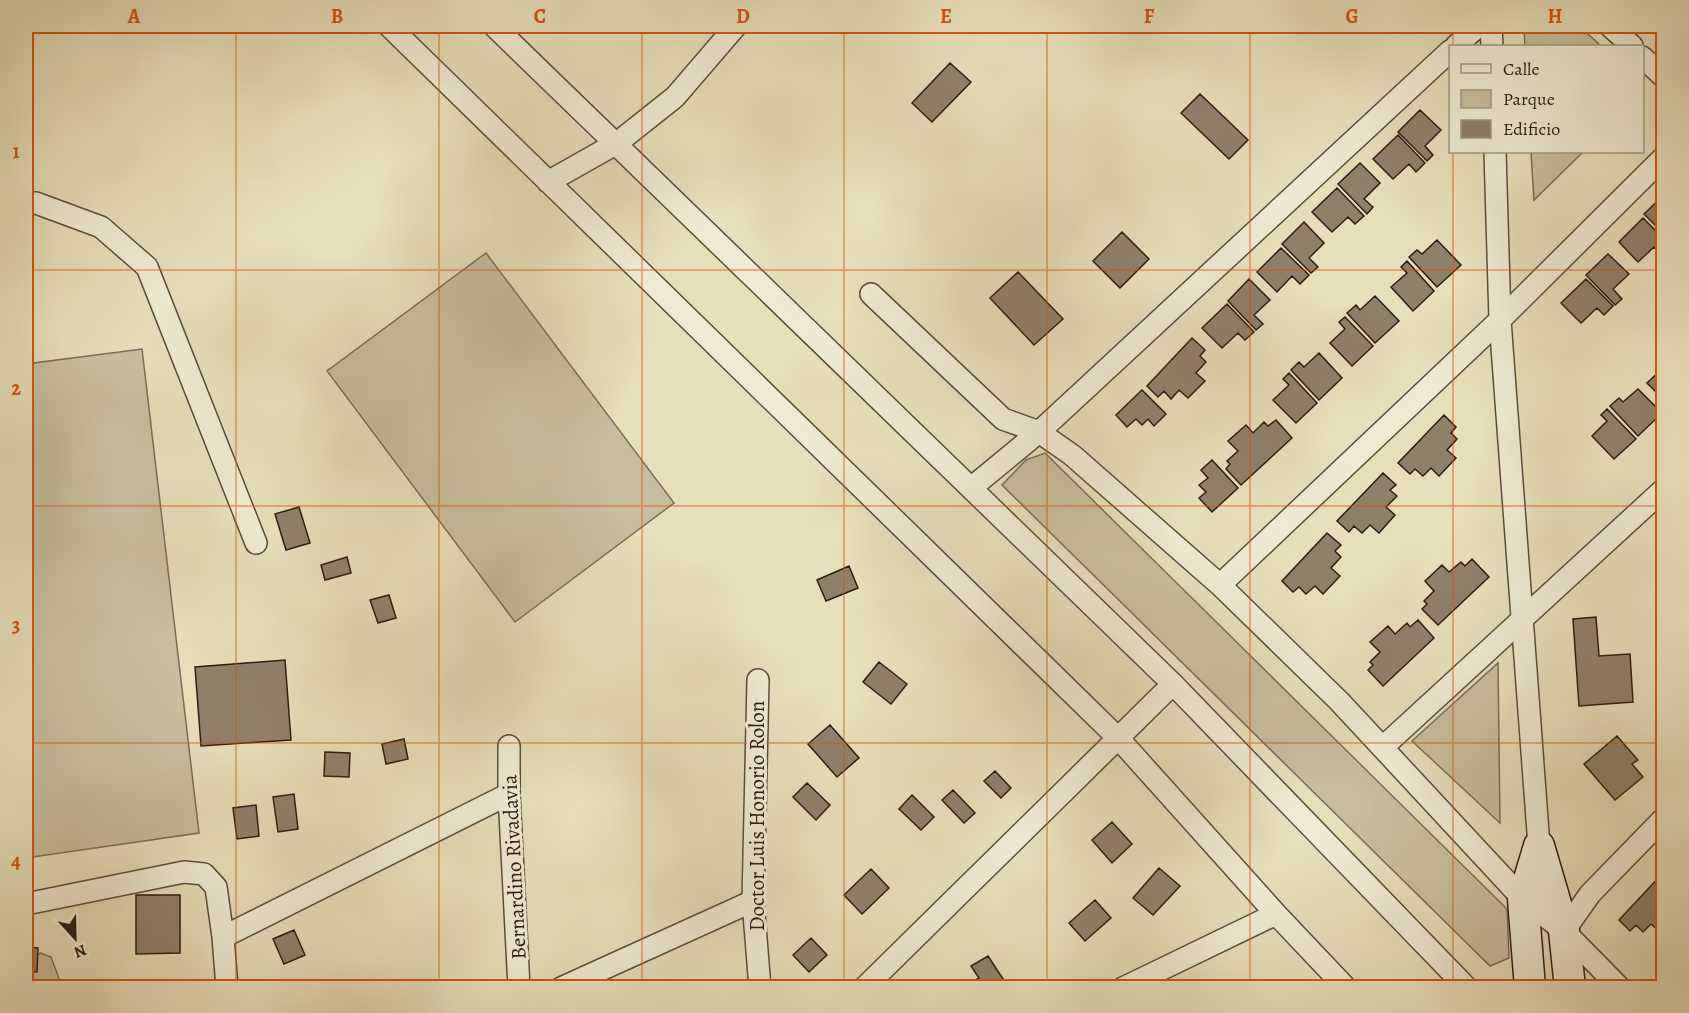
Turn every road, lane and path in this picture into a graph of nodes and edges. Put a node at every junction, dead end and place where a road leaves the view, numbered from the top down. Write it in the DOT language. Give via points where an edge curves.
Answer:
graph roads {
  1 [pos="389,26"];
  2 [pos="494,26"];
  3 [pos="736,26"];
  4 [pos="1478,26"];
  5 [pos="1491,26"];
  6 [pos="1610,26"];
  7 [pos="1456,45"];
  8 [pos="1492,45"];
  9 [pos="1631,45"];
  10 [pos="1449,52"];
  11 [pos="1644,59"];
  12 [pos="1664,77"];
  13 [pos="617,143"];
  14 [pos="1495,153"];
  15 [pos="1664,158"];
  16 [pos="548,182"];
  17 [pos="26,203"];
  18 [pos="871,294"];
  19 [pos="1500,320"];
  20 [pos="1039,432"];
  21 [pos="971,488"];
  22 [pos="1664,489"];
  23 [pos="256,543"];
  24 [pos="1220,585"];
  25 [pos="1523,619"];
  26 [pos="758,680"];
  27 [pos="1173,684"];
  28 [pos="1119,739"];
  29 [pos="509,746"];
  30 [pos="1383,747"];
  31 [pos="509,794"];
  32 [pos="1664,819"];
  33 [pos="1539,846"];
  34 [pos="1522,899"];
  35 [pos="753,901"];
  36 [pos="26,904"];
  37 [pos="1276,914"];
  38 [pos="1564,931"];
  39 [pos="223,937"];
  40 [pos="227,987"];
  41 [pos="519,987"];
  42 [pos="561,987"];
  43 [pos="760,987"];
  44 [pos="864,987"];
  45 [pos="1123,987"];
  46 [pos="1346,987"];
  47 [pos="1467,987"];
  48 [pos="1530,987"];
  49 [pos="1569,987"];
  50 [pos="1620,987"];
  1 -- 16 [label="street"];
  2 -- 13 [label="street"];
  3 -- 13 [label="street" via="675,97"];
  4 -- 7 [label="street"];
  5 -- 8 [label="street"];
  6 -- 9 [label="street"];
  10 -- 20 [label="street"];
  11 -- 12 [label="street"];
  13 -- 16 [label="street"];
  13 -- 21 [label="street"];
  14 -- 19 [label="street"];
  15 -- 19 [label="street"];
  16 -- 28 [label="street"];
  17 -- 23 [label="street" via="36,203 101,227 147,267"];
  18 -- 20 [label="street" via="1004,419"];
  19 -- 24 [label="street"];
  19 -- 25 [label="street"];
  20 -- 21 [label="street"];
  20 -- 24 [label="street" via="1072,455"];
  21 -- 27 [label="street"];
  22 -- 25 [label="street"];
  24 -- 30 [label="street"];
  25 -- 30 [label="street"];
  25 -- 33 [label="street"];
  26 -- 35 [label="street, Doctor Luis Honorio Rolon"];
  27 -- 28 [label="street"];
  27 -- 47 [label="street"];
  28 -- 37 [label="street"];
  28 -- 44 [label="street"];
  29 -- 31 [label="street, Bernardino Rivadavia"];
  30 -- 34 [label="street"];
  31 -- 39 [label="street"];
  31 -- 41 [label="street, Bernardino Rivadavia"];
  32 -- 38 [label="street" via="1590,894"];
  33 -- 34 [label="main road"];
  33 -- 38 [label="main road"];
  34 -- 38 [label="street"];
  34 -- 48 [label="main road"];
  35 -- 42 [label="street"];
  35 -- 43 [label="street, Doctor Luis Honorio Rolon"];
  36 -- 39 [label="street" via="184,872 204,874 216,887"];
  37 -- 45 [label="street"];
  37 -- 46 [label="street"];
  38 -- 49 [label="main road"];
  38 -- 50 [label="street"];
  39 -- 40 [label="street"];
}
